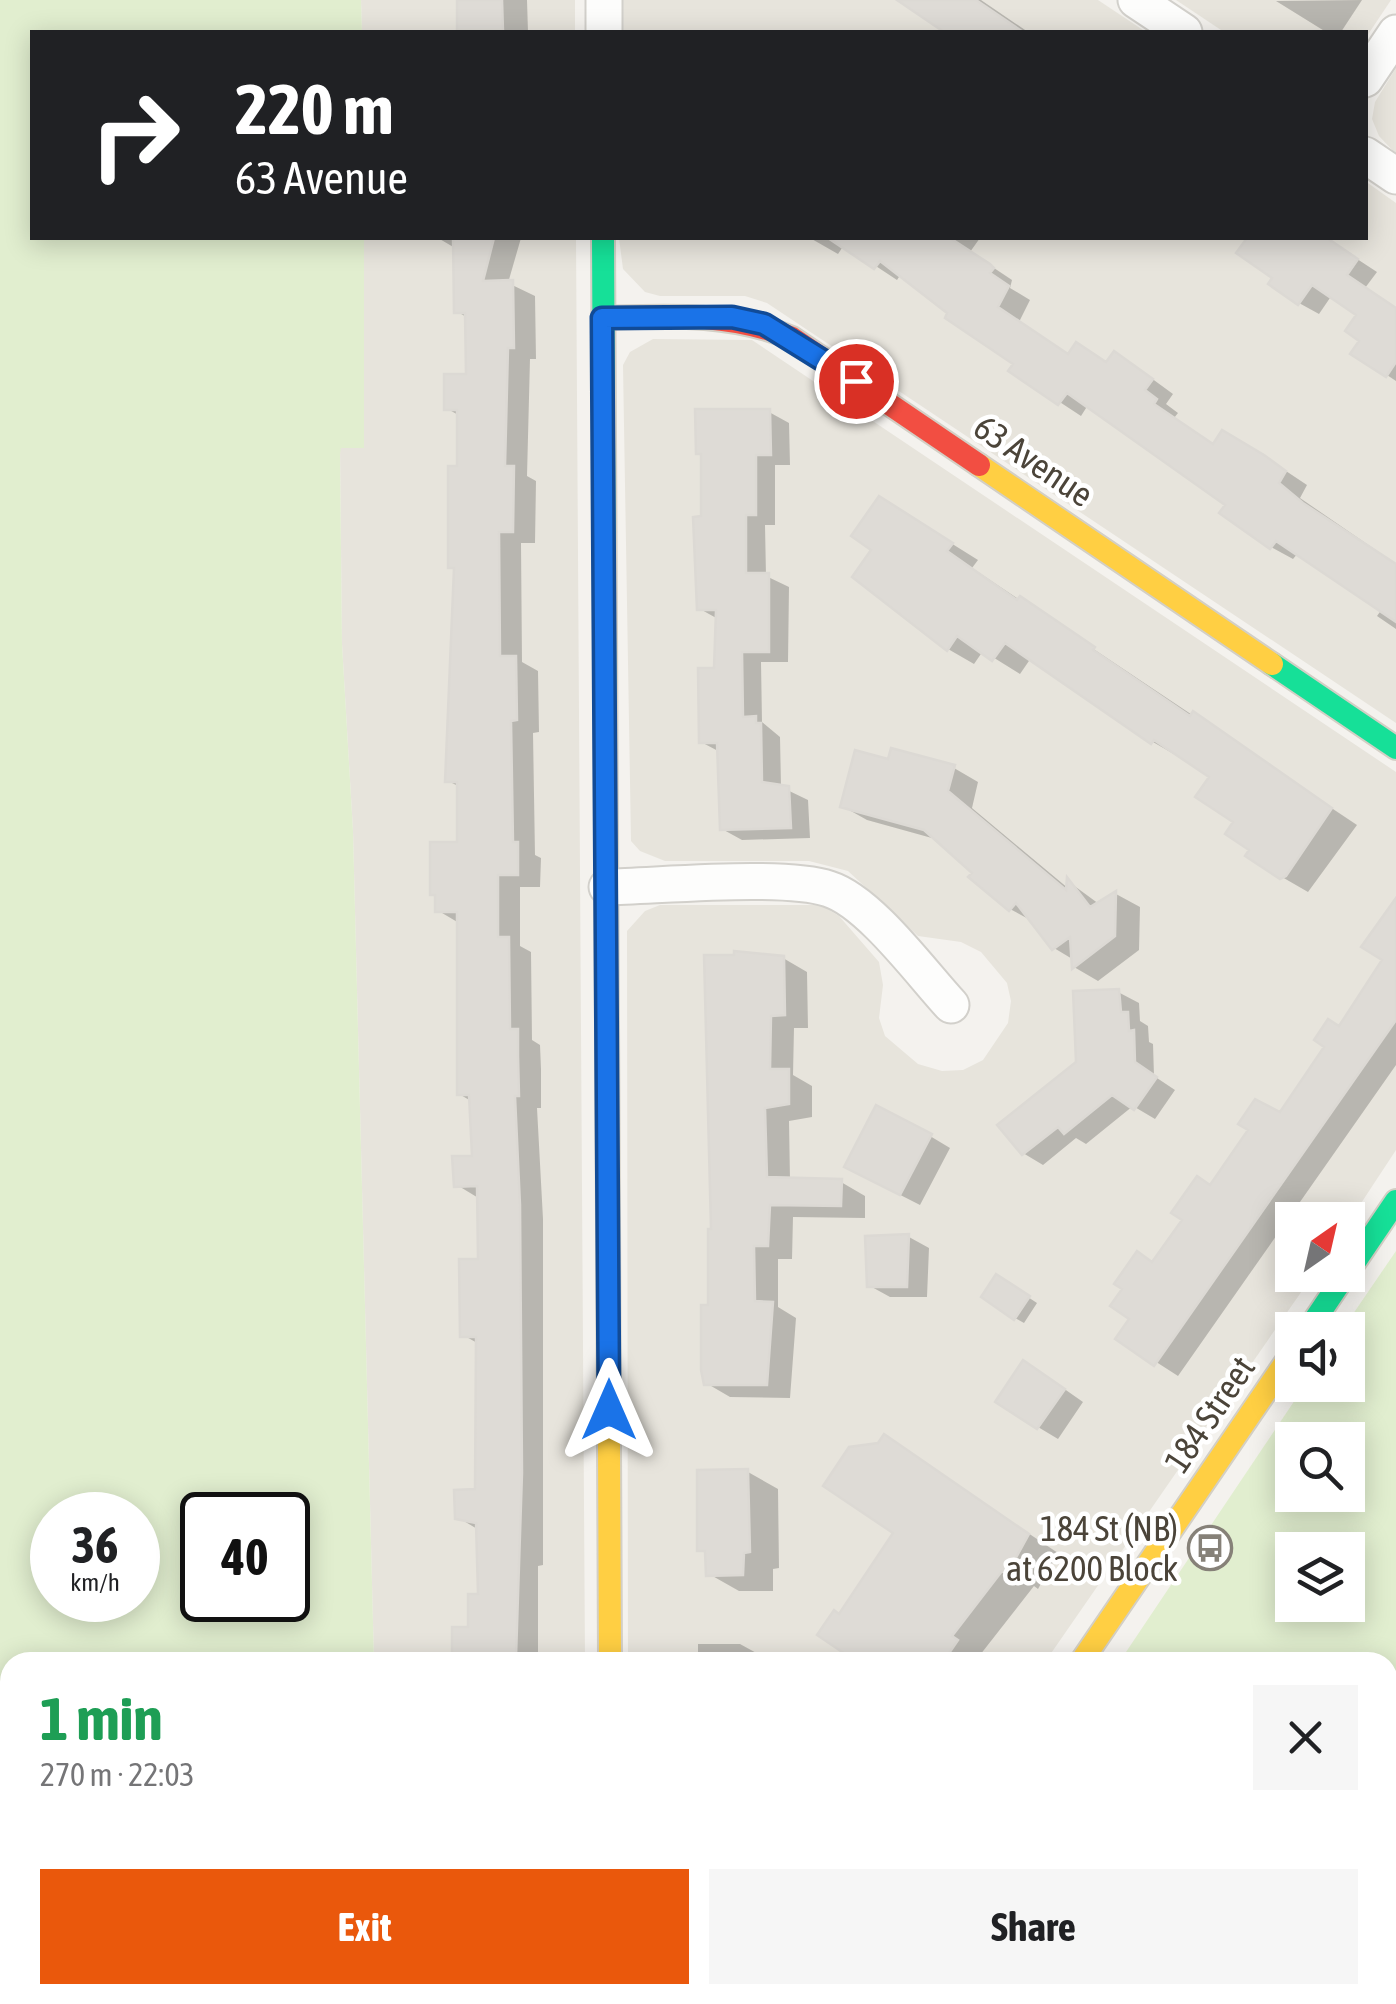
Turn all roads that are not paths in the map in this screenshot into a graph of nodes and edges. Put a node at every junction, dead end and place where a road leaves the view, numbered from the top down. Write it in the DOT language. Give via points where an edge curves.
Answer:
graph roads {
  1 [pos="604,0"];
  2 [pos="1136,0"];
  3 [pos="604,30"];
  4 [pos="1181,30"];
  5 [pos="1396,34"];
  6 [pos="1368,75"];
  7 [pos="1368,158"];
  8 [pos="1396,176"];
  9 [pos="603,240"];
  10 [pos="602,318"];
  11 [pos="1396,748"];
  12 [pos="607,888"];
  13 [pos="951,1005"];
  14 [pos="1396,1201"];
  15 [pos="1365,1246"];
  16 [pos="1275,1378"];
  17 [pos="610,1652"];
  18 [pos="1087,1652"];
  1 -- 3 [label="street"];
  2 -- 4 [label="street"];
  5 -- 6 [label="street"];
  7 -- 8 [label="street"];
  9 -- 10 [label="street"];
  10 -- 11 [label="street, 63 Avenue" via="732,317 792,338"];
  10 -- 12 [label="street"];
  12 -- 13 [label="street" via="832,889 864,912"];
  12 -- 17 [label="street"];
  14 -- 15 [label="street"];
  16 -- 18 [label="street, 184 Street"];
}
